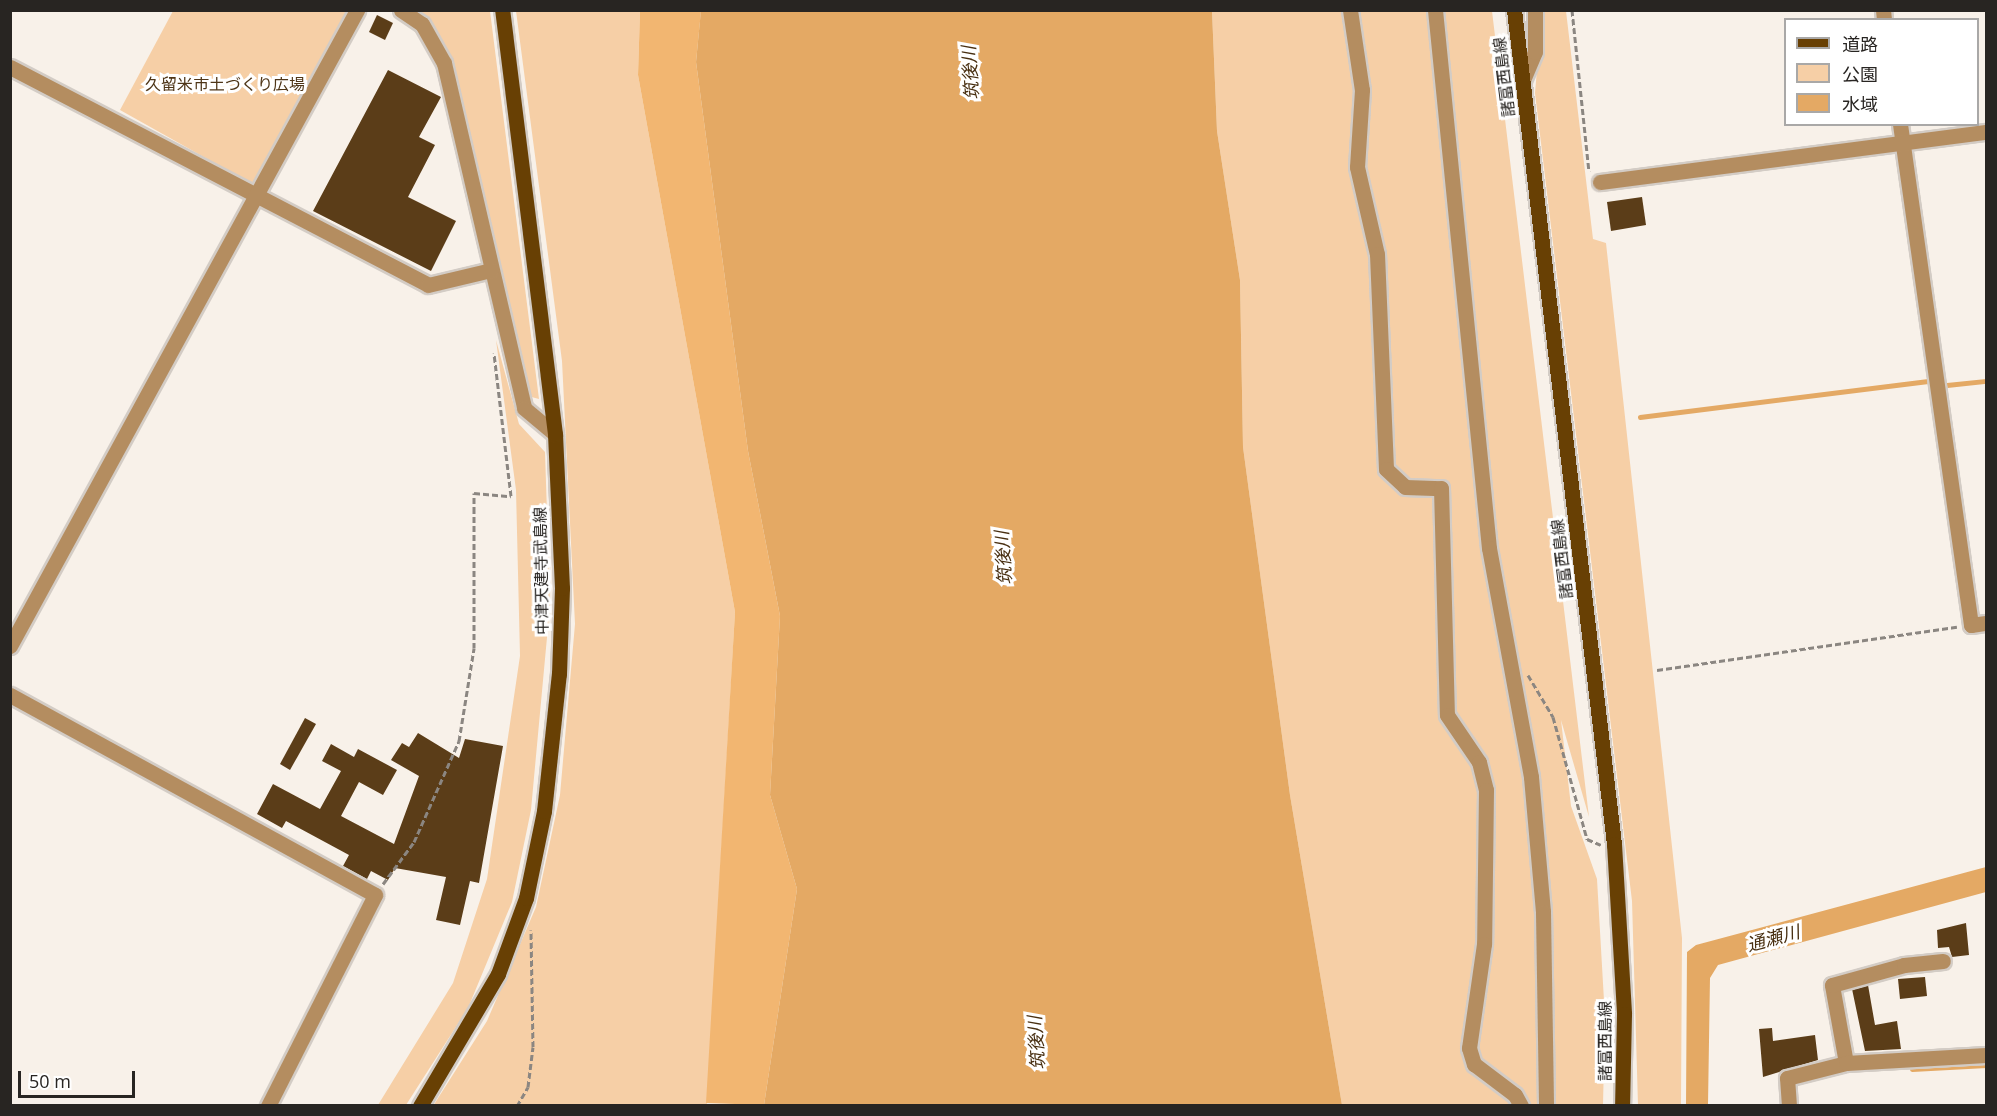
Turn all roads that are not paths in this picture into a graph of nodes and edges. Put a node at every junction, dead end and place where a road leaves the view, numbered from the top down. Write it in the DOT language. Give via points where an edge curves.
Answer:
graph roads {
  1 [pos="357,10"];
  2 [pos="401,10"];
  3 [pos="502,10"];
  4 [pos="1350,10"];
  5 [pos="1436,10"];
  6 [pos="1514,10"];
  7 [pos="1535,10"];
  8 [pos="10,67"];
  9 [pos="1523,80"];
  10 [pos="1900,126"];
  11 [pos="1986,132"];
  12 [pos="1903,143"];
  13 [pos="1600,182"];
  14 [pos="255,198"];
  15 [pos="491,270"];
  16 [pos="555,434"];
  17 [pos="1979,624"];
  18 [pos="10,646"];
  19 [pos="10,695"];
  20 [pos="1943,962"];
  21 [pos="1986,1055"];
  22 [pos="1846,1063"];
  23 [pos="268,1106"];
  24 [pos="420,1106"];
  25 [pos="1521,1106"];
  26 [pos="1546,1106"];
  27 [pos="1622,1106"];
  28 [pos="1789,1106"];
  1 -- 14 [label="street"];
  2 -- 15 [label="street" via="422,24 444,63"];
  3 -- 16 [label="main road, 中津天建寺武島線"];
  4 -- 25 [label="street" via="1362,90 1357,167 1377,254 1386,469 1405,486 1441,488 1447,714 1479,762 1486,790 1484,944 1469,1048 1481,1072 1515,1095"];
  5 -- 26 [label="street" via="1489,548 1531,777 1542,901"];
  6 -- 9 [label="main road, 諸富西島線"];
  7 -- 9 [label="street" via="1534,52"];
  8 -- 14 [label="street"];
  9 -- 27 [label="main road, 諸富西島線" via="1614,844 1624,1014"];
  10 -- 12 [label="street"];
  11 -- 12 [label="street"];
  12 -- 13 [label="street"];
  12 -- 17 [label="street"];
  14 -- 15 [label="street" via="428,285"];
  14 -- 18 [label="street"];
  15 -- 16 [label="street" via="524,408"];
  16 -- 24 [label="main road, 中津天建寺武島線" via="562,588 559,674 543,811 528,887 498,974"];
  19 -- 23 [label="street" via="375,895"];
  20 -- 22 [label="street" via="1904,965 1832,985"];
  21 -- 22 [label="street"];
  22 -- 28 [label="street" via="1787,1078"];
}
